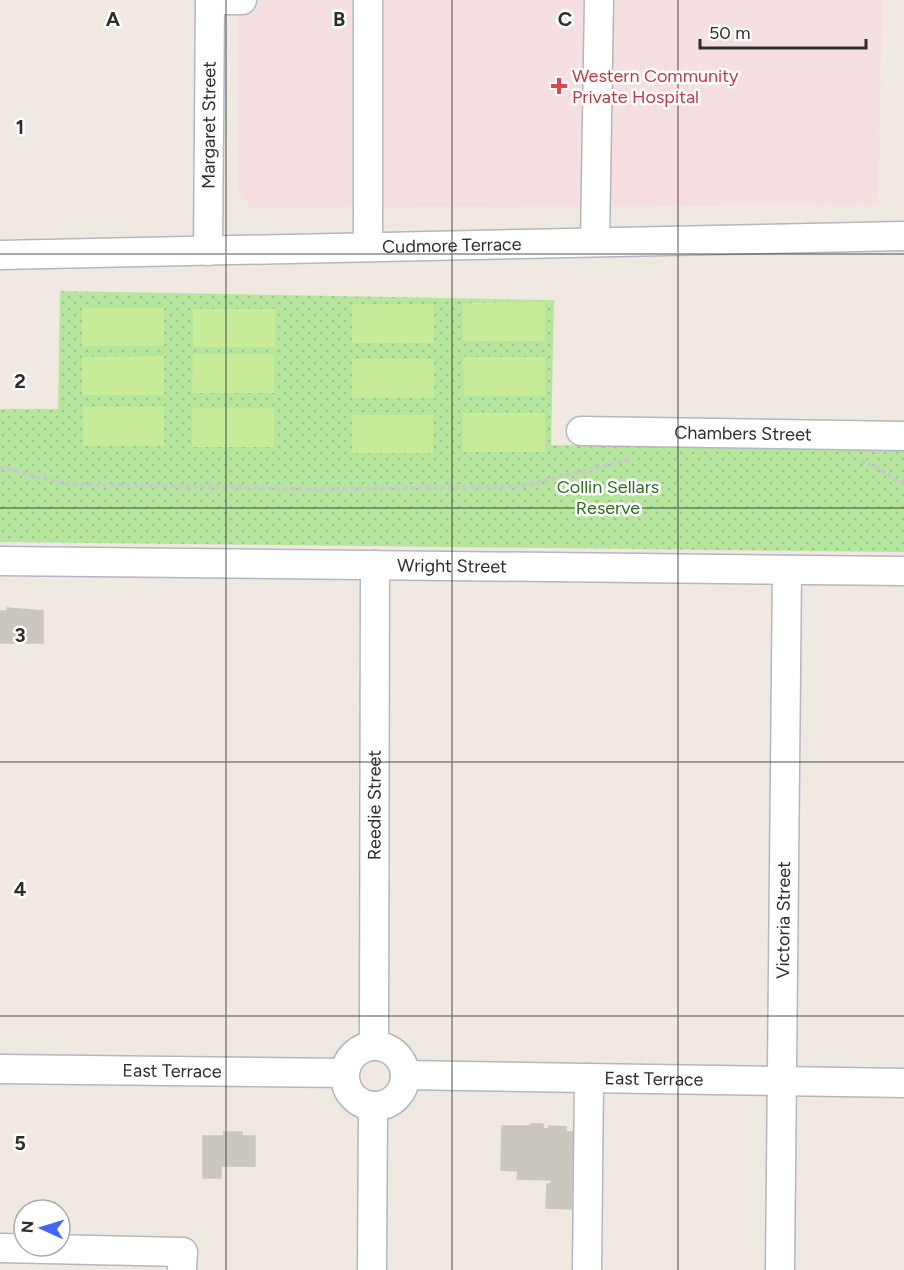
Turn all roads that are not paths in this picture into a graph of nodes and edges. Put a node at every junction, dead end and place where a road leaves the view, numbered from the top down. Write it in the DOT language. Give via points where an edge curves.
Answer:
graph roads {
  1 [pos="210,0"];
  2 [pos="242,0"];
  3 [pos="368,0"];
  4 [pos="599,0"];
  5 [pos="904,236"];
  6 [pos="596,242"];
  7 [pos="368,246"];
  8 [pos="208,252"];
  9 [pos="0,255"];
  10 [pos="581,431"];
  11 [pos="904,436"];
  12 [pos="0,561"];
  13 [pos="375,564"];
  14 [pos="787,570"];
  15 [pos="904,571"];
  16 [pos="374,1045"];
  17 [pos="0,1069"];
  18 [pos="344,1073"];
  19 [pos="405,1075"];
  20 [pos="588,1078"];
  21 [pos="782,1080"];
  22 [pos="904,1083"];
  23 [pos="373,1106"];
  24 [pos="0,1248"];
  25 [pos="182,1270"];
  26 [pos="372,1270"];
  27 [pos="587,1270"];
  28 [pos="780,1270"];
  1 -- 2 [label="street"];
  1 -- 8 [label="street, Margaret Street"];
  3 -- 7 [label="street"];
  4 -- 6 [label="street"];
  5 -- 6 [label="street, Cudmore Terrace"];
  6 -- 7 [label="street, Cudmore Terrace"];
  7 -- 8 [label="street, Cudmore Terrace"];
  8 -- 9 [label="street, Cudmore Terrace"];
  10 -- 11 [label="street, Chambers Street"];
  12 -- 13 [label="street, Wright Street"];
  13 -- 14 [label="street, Wright Street"];
  13 -- 16 [label="street, Reedie Street"];
  14 -- 15 [label="street, Wright Street"];
  14 -- 21 [label="street, Victoria Street"];
  16 -- 18 [label="street" via="351,1056"];
  16 -- 19 [label="street" via="392,1050"];
  17 -- 18 [label="street, East Terrace"];
  18 -- 23 [label="street" via="355,1099"];
  19 -- 20 [label="street, East Terrace"];
  19 -- 23 [label="street" via="396,1097 389,1103"];
  20 -- 21 [label="street, East Terrace"];
  20 -- 27 [label="street"];
  21 -- 22 [label="street, East Terrace"];
  21 -- 28 [label="street, Victoria Street"];
  23 -- 26 [label="street"];
  24 -- 25 [label="street" via="183,1252"];
}
